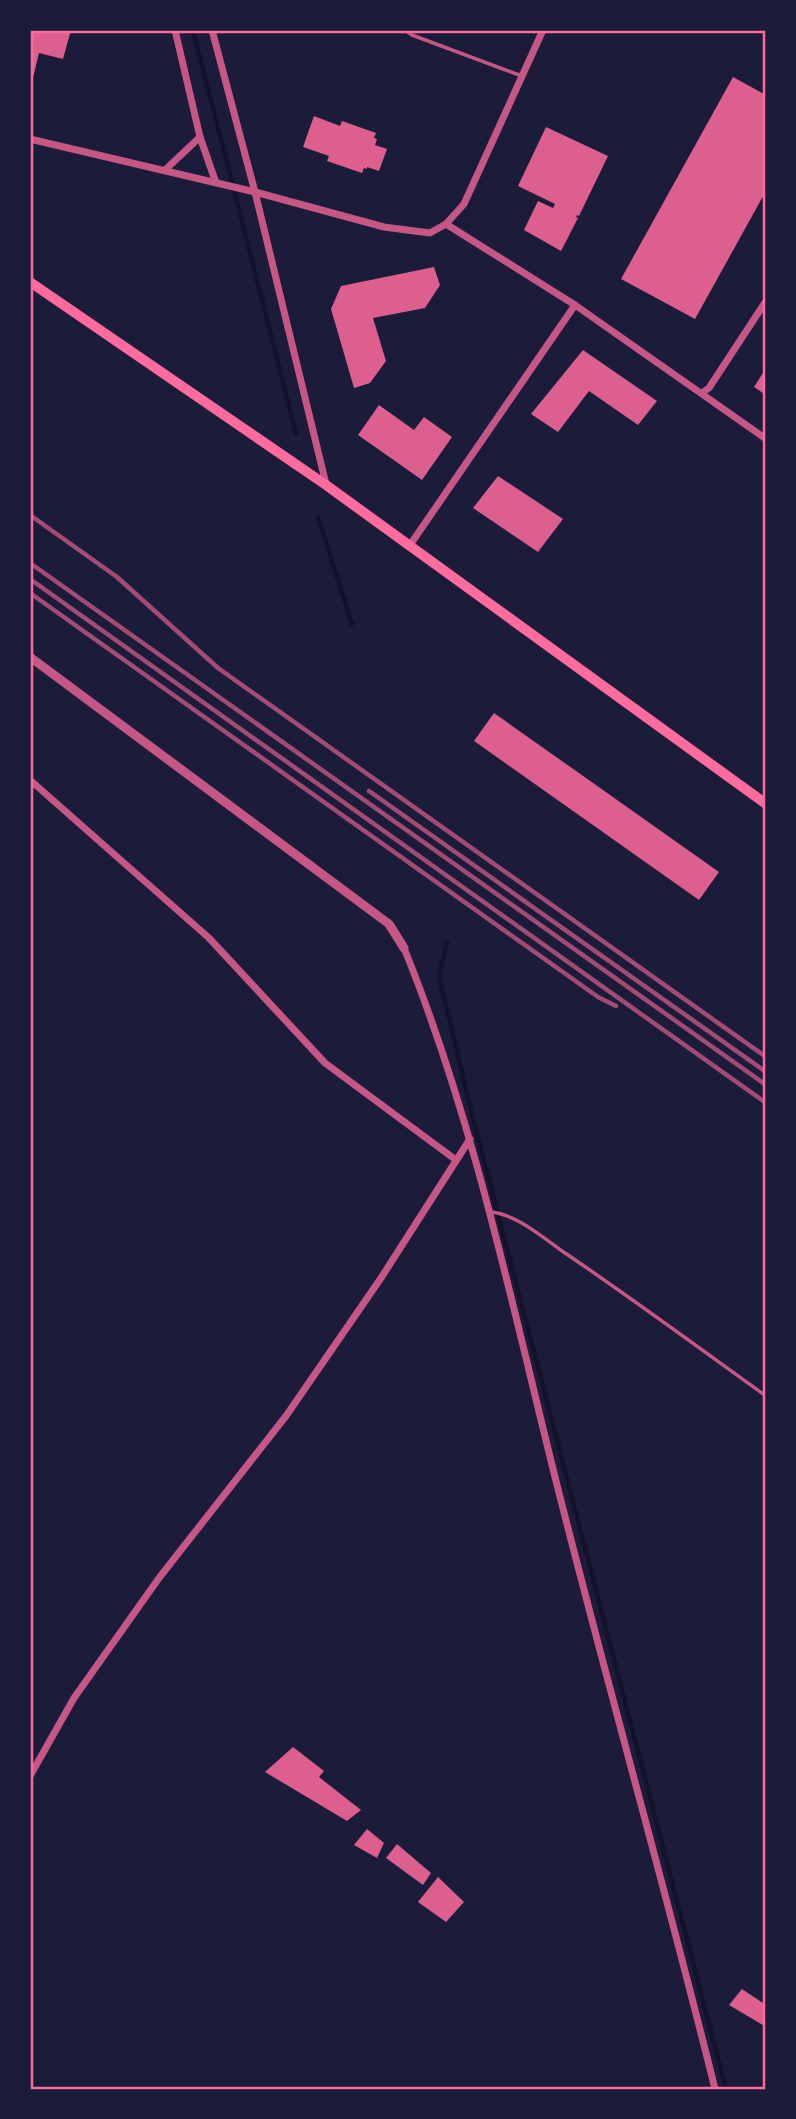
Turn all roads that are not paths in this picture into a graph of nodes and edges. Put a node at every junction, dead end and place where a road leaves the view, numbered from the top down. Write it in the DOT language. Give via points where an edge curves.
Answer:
graph roads {
  1 [pos="175,30"];
  2 [pos="212,30"];
  3 [pos="405,30"];
  4 [pos="542,30"];
  5 [pos="522,76"];
  6 [pos="200,137"];
  7 [pos="30,139"];
  8 [pos="165,170"];
  9 [pos="216,183"];
  10 [pos="255,192"];
  11 [pos="446,224"];
  12 [pos="30,282"];
  13 [pos="766,301"];
  14 [pos="575,304"];
  15 [pos="702,393"];
  16 [pos="766,439"];
  17 [pos="326,485"];
  18 [pos="410,545"];
  19 [pos="30,657"];
  20 [pos="30,780"];
  21 [pos="766,804"];
  22 [pos="404,948"];
  23 [pos="470,1139"];
  24 [pos="456,1160"];
  25 [pos="489,1212"];
  26 [pos="766,1396"];
  27 [pos="30,1776"];
  28 [pos="716,2089"];
  1 -- 6 [label="street"];
  2 -- 10 [label="street"];
  3 -- 5 [label="lane"];
  4 -- 5 [label="street"];
  5 -- 11 [label="street" via="464,204"];
  6 -- 8 [label="street"];
  6 -- 9 [label="street"];
  7 -- 8 [label="street"];
  8 -- 9 [label="street"];
  9 -- 10 [label="street"];
  10 -- 11 [label="street" via="384,227 430,233"];
  10 -- 17 [label="street"];
  11 -- 14 [label="street"];
  12 -- 17 [label="main road"];
  13 -- 15 [label="street"];
  14 -- 15 [label="street"];
  14 -- 18 [label="street"];
  15 -- 16 [label="street"];
  17 -- 18 [label="main road"];
  18 -- 21 [label="main road"];
  19 -- 22 [label="street" via="389,925"];
  20 -- 24 [label="street" via="209,938 325,1063"];
  22 -- 23 [label="street"];
  23 -- 24 [label="street"];
  23 -- 25 [label="street"];
  24 -- 27 [label="street" via="286,1416 159,1578 74,1698"];
  25 -- 26 [label="lane" via="515,1220"];
  25 -- 28 [label="street"];
}
